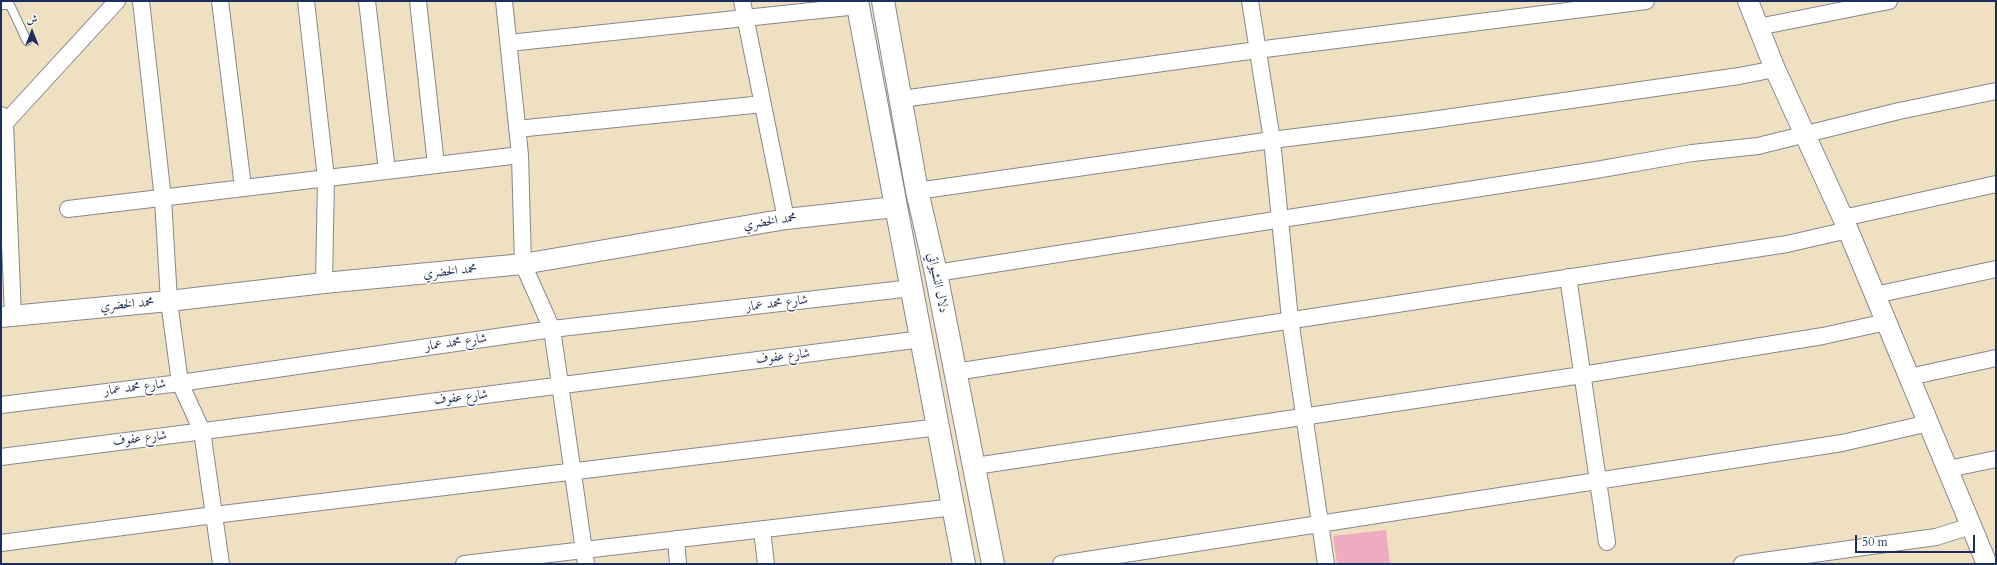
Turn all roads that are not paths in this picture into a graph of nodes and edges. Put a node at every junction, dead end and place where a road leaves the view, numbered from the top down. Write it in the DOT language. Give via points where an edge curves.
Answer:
graph roads {
  1 [pos="117,1"];
  2 [pos="141,1"];
  3 [pos="220,1"];
  4 [pos="306,1"];
  5 [pos="367,1"];
  6 [pos="418,1"];
  7 [pos="504,1"];
  8 [pos="742,1"];
  9 [pos="887,1"];
  10 [pos="1250,1"];
  11 [pos="1646,1"];
  12 [pos="1748,1"];
  13 [pos="1889,1"];
  14 [pos="857,4"];
  15 [pos="1,5"];
  16 [pos="746,18"];
  17 [pos="1758,27"];
  18 [pos="27,41"];
  19 [pos="509,43"];
  20 [pos="1257,50"];
  21 [pos="1775,69"];
  22 [pos="1996,91"];
  23 [pos="902,99"];
  24 [pos="763,104"];
  25 [pos="3,119"];
  26 [pos="517,129"];
  27 [pos="1804,135"];
  28 [pos="1272,140"];
  29 [pos="520,155"];
  30 [pos="436,165"];
  31 [pos="387,171"];
  32 [pos="326,178"];
  33 [pos="1996,184"];
  34 [pos="243,188"];
  35 [pos="918,196"];
  36 [pos="163,199"];
  37 [pos="895,207"];
  38 [pos="68,209"];
  39 [pos="786,219"];
  40 [pos="1280,219"];
  41 [pos="1846,224"];
  42 [pos="523,264"];
  43 [pos="1996,269"];
  44 [pos="936,273"];
  45 [pos="1568,277"];
  46 [pos="324,283"];
  47 [pos="912,288"];
  48 [pos="1875,296"];
  49 [pos="169,301"];
  50 [pos="7,316"];
  51 [pos="1290,319"];
  52 [pos="1886,322"];
  53 [pos="552,329"];
  54 [pos="922,339"];
  55 [pos="1996,358"];
  56 [pos="955,372"];
  57 [pos="1582,375"];
  58 [pos="1909,377"];
  59 [pos="180,383"];
  60 [pos="560,386"];
  61 [pos="1,404"];
  62 [pos="1305,418"];
  63 [pos="1929,424"];
  64 [pos="939,428"];
  65 [pos="202,431"];
  66 [pos="1,457"];
  67 [pos="1996,459"];
  68 [pos="975,466"];
  69 [pos="1948,469"];
  70 [pos="573,472"];
  71 [pos="1598,482"];
  72 [pos="954,507"];
  73 [pos="214,515"];
  74 [pos="1320,525"];
  75 [pos="1971,526"];
  76 [pos="762,530"];
  77 [pos="676,540"];
  78 [pos="1607,542"];
  79 [pos="1,543"];
  80 [pos="585,557"];
  81 [pos="1989,560"];
  82 [pos="221,564"];
  83 [pos="464,564"];
  84 [pos="678,564"];
  85 [pos="766,564"];
  86 [pos="964,564"];
  87 [pos="993,564"];
  88 [pos="1061,564"];
  89 [pos="1326,564"];
  90 [pos="1742,564"];
  1 -- 25 [label="street"];
  2 -- 36 [label="street"];
  3 -- 34 [label="street"];
  4 -- 32 [label="street"];
  5 -- 31 [label="street"];
  6 -- 30 [label="street"];
  7 -- 19 [label="street"];
  8 -- 16 [label="street"];
  9 -- 23 [label="main road, دلال النشيواتي"];
  10 -- 20 [label="street"];
  11 -- 20 [label="street"];
  12 -- 17 [label="street"];
  13 -- 17 [label="street"];
  14 -- 16 [label="street"];
  14 -- 37 [label="main road, دلال النشيواتي"];
  15 -- 18 [label="lane" via="10,5"];
  16 -- 19 [label="street"];
  16 -- 24 [label="street"];
  17 -- 21 [label="street"];
  19 -- 26 [label="street"];
  20 -- 23 [label="street"];
  20 -- 28 [label="street"];
  21 -- 27 [label="street"];
  21 -- 28 [label="street" via="1424,121"];
  22 -- 27 [label="street" via="1899,111"];
  23 -- 35 [label="main road, دلال النشيواتي"];
  24 -- 26 [label="street"];
  24 -- 39 [label="street"];
  25 -- 50 [label="street"];
  26 -- 29 [label="street"];
  27 -- 40 [label="street" via="1758,146 1692,153"];
  27 -- 41 [label="street"];
  28 -- 35 [label="street"];
  28 -- 40 [label="street"];
  29 -- 30 [label="street"];
  29 -- 42 [label="street"];
  30 -- 31 [label="street"];
  31 -- 32 [label="street"];
  32 -- 34 [label="street"];
  32 -- 46 [label="street"];
  33 -- 41 [label="street"];
  34 -- 36 [label="street"];
  35 -- 37 [label="main road"];
  35 -- 44 [label="main road, دلال النشيواتي"];
  36 -- 38 [label="street"];
  36 -- 49 [label="street"];
  37 -- 39 [label="street, محمد الخضري"];
  37 -- 47 [label="main road, دلال النشيواتي"];
  39 -- 42 [label="street, محمد الخضري"];
  40 -- 44 [label="street"];
  40 -- 51 [label="street"];
  41 -- 45 [label="street" via="1787,244"];
  41 -- 48 [label="street"];
  42 -- 46 [label="street, محمد الخضري"];
  42 -- 53 [label="street"];
  43 -- 48 [label="street"];
  44 -- 56 [label="main road, دلال النشيواتي"];
  45 -- 51 [label="street"];
  45 -- 57 [label="street"];
  46 -- 49 [label="street, محمد الخضري"];
  47 -- 53 [label="street, شارع محمد عمار"];
  47 -- 54 [label="main road, دلال النشيواتي"];
  48 -- 52 [label="street"];
  49 -- 50 [label="street, محمد الخضري"];
  49 -- 59 [label="street"];
  51 -- 56 [label="street"];
  51 -- 62 [label="street"];
  52 -- 57 [label="street" via="1824,336"];
  52 -- 58 [label="street"];
  53 -- 59 [label="street, شارع محمد عمار"];
  53 -- 60 [label="street"];
  54 -- 60 [label="street, شارع عفوف"];
  54 -- 64 [label="main road, دلال النشيواتي"];
  55 -- 58 [label="street"];
  56 -- 68 [label="main road, دلال النشيواتي"];
  57 -- 62 [label="street"];
  57 -- 71 [label="street"];
  58 -- 63 [label="street"];
  59 -- 61 [label="street, شارع محمد عمار"];
  59 -- 65 [label="street"];
  60 -- 65 [label="street, شارع عفوف"];
  60 -- 70 [label="street"];
  62 -- 68 [label="street"];
  62 -- 74 [label="street"];
  63 -- 69 [label="street"];
  63 -- 71 [label="street" via="1842,443"];
  64 -- 70 [label="street"];
  64 -- 72 [label="main road, دلال النشيواتي"];
  65 -- 66 [label="street, شارع عفوف"];
  65 -- 73 [label="street"];
  67 -- 69 [label="street"];
  68 -- 87 [label="main road, دلال النشيواتي"];
  69 -- 75 [label="street"];
  70 -- 73 [label="street"];
  70 -- 80 [label="street"];
  71 -- 74 [label="street"];
  71 -- 78 [label="street"];
  72 -- 76 [label="street"];
  72 -- 86 [label="main road, دلال النشيواتي"];
  73 -- 79 [label="street"];
  73 -- 82 [label="street"];
  74 -- 88 [label="street"];
  74 -- 89 [label="street"];
  75 -- 81 [label="street"];
  75 -- 90 [label="street" via="1936,537"];
  76 -- 77 [label="street"];
  76 -- 85 [label="street"];
  77 -- 80 [label="street"];
  77 -- 84 [label="street"];
  80 -- 83 [label="street"];
}
